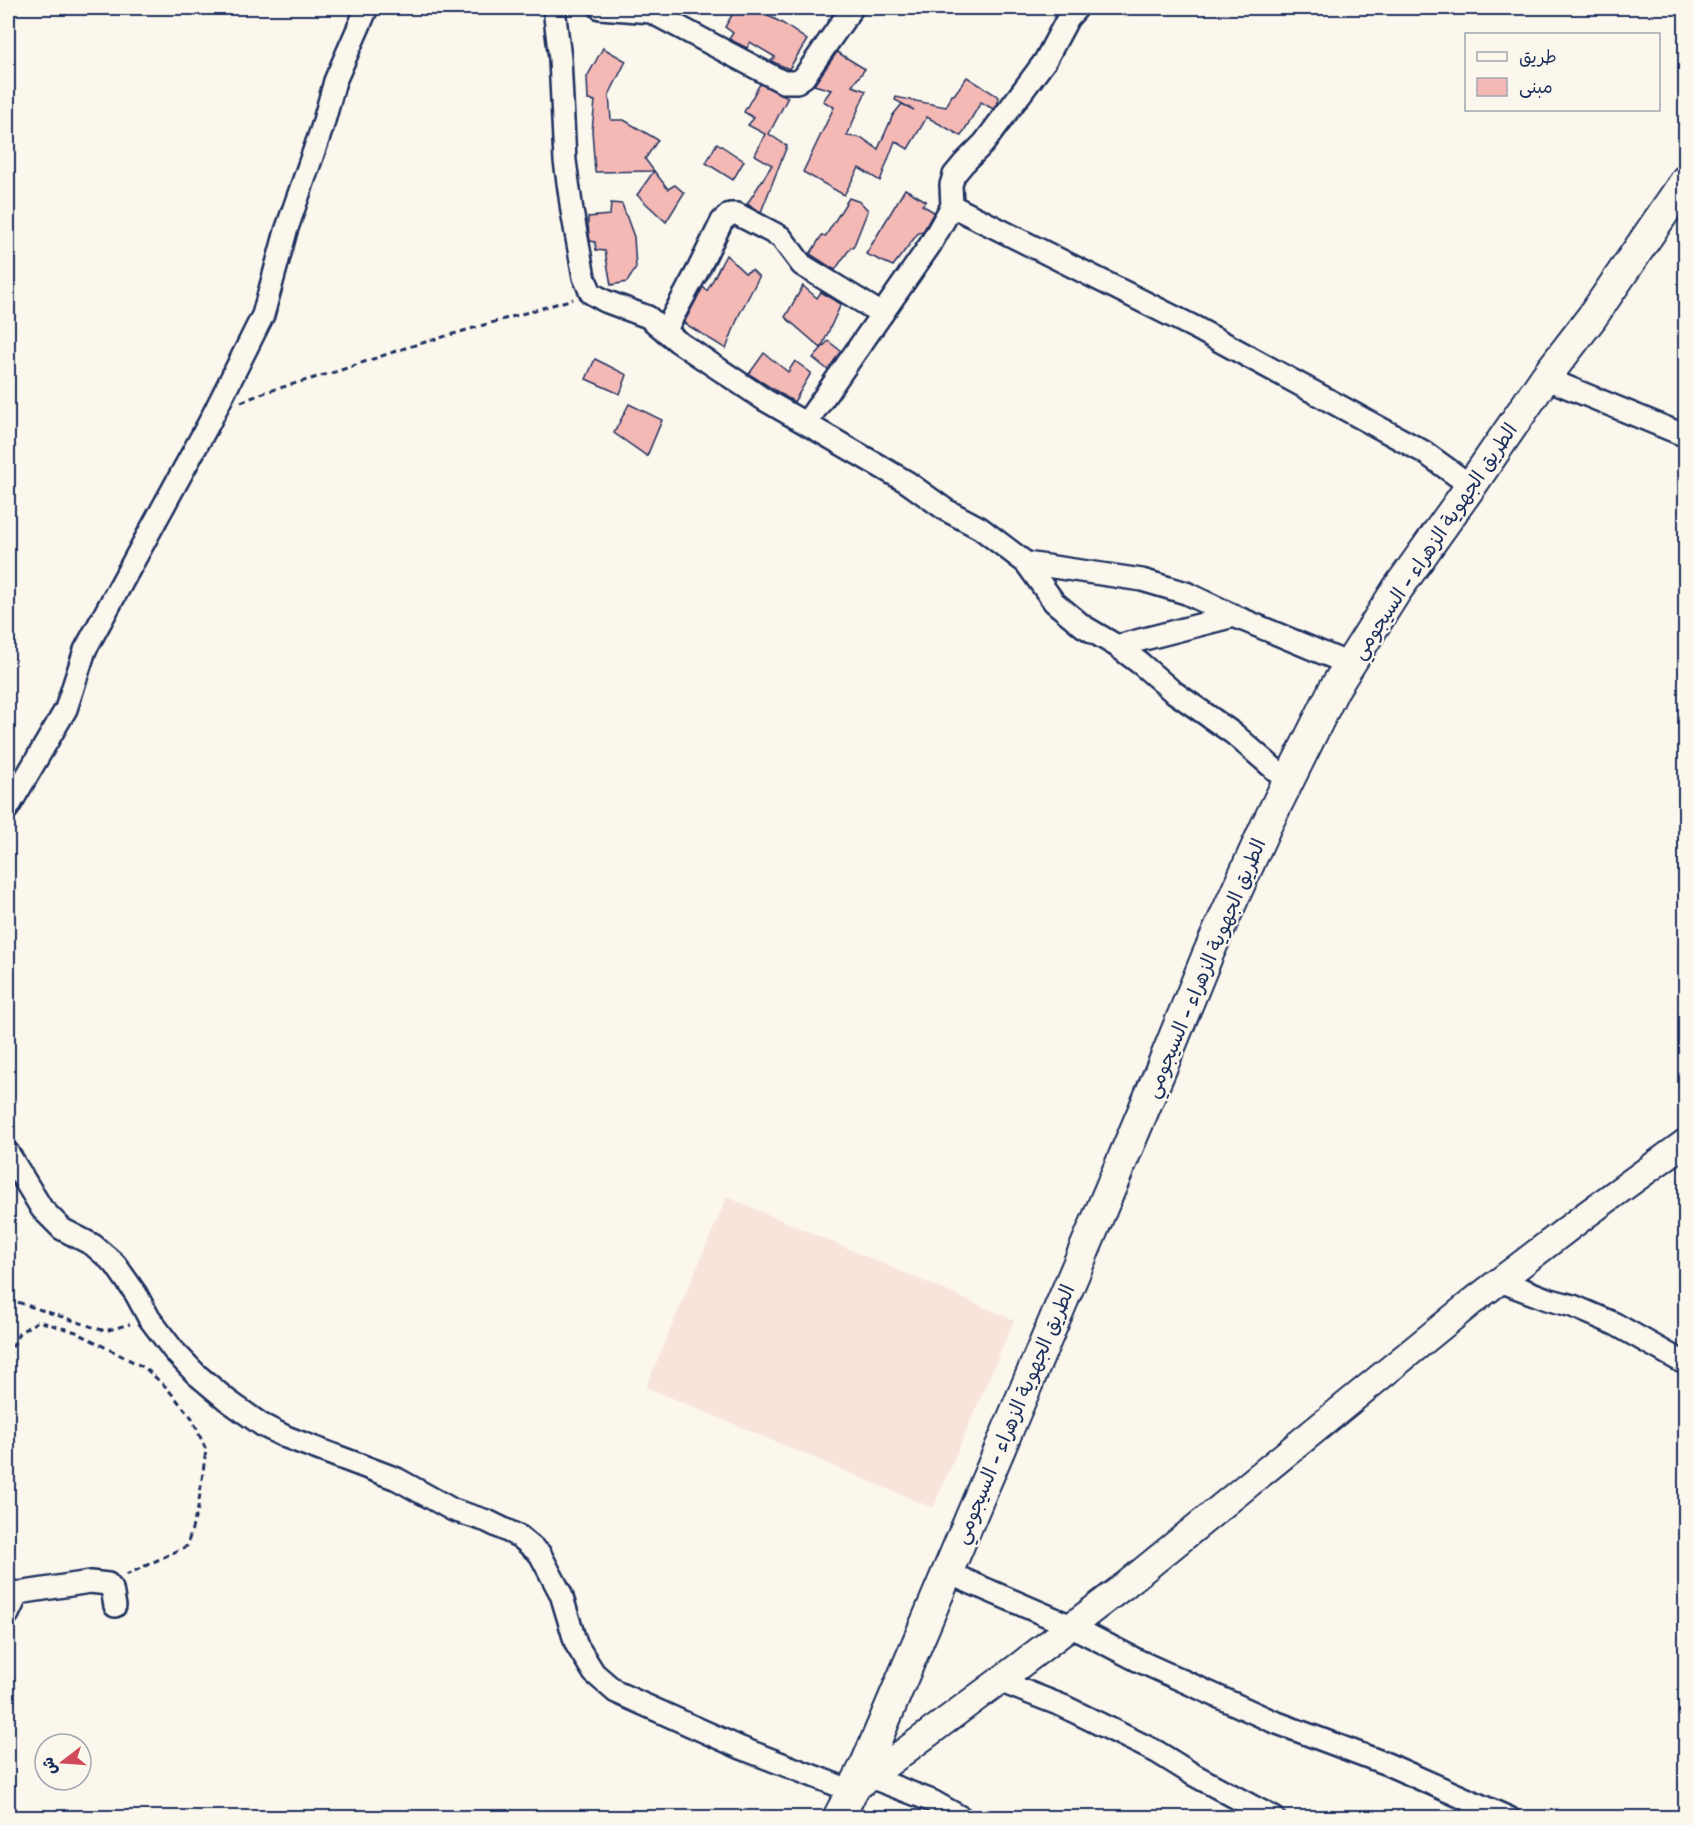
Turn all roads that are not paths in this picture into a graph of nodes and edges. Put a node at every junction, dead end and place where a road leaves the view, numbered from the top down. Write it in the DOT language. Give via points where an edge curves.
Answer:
graph roads {
  1 [pos="367,8"];
  2 [pos="554,8"];
  3 [pos="600,8"];
  4 [pos="852,8"];
  5 [pos="1077,8"];
  6 [pos="1686,180"];
  7 [pos="952,206"];
  8 [pos="882,314"];
  9 [pos="665,331"];
  10 [pos="1545,378"];
  11 [pos="806,423"];
  12 [pos="1686,436"];
  13 [pos="1471,486"];
  14 [pos="1026,563"];
  15 [pos="1234,616"];
  16 [pos="1117,646"];
  17 [pos="1349,664"];
  18 [pos="1288,781"];
  19 [pos="8,808"];
  20 [pos="1686,1142"];
  21 [pos="8,1153"];
  22 [pos="1500,1281"];
  23 [pos="1686,1364"];
  24 [pos="946,1572"];
  25 [pos="13,1592"];
  26 [pos="115,1606"];
  27 [pos="8,1614"];
  28 [pos="1071,1626"];
  29 [pos="999,1682"];
  30 [pos="858,1786"];
  31 [pos="838,1818"];
  32 [pos="963,1818"];
  33 [pos="1274,1818"];
  34 [pos="1509,1818"];
  1 -- 19 [label="street" via="335,81 263,315 215,412 85,650 66,709"];
  2 -- 9 [label="street" via="565,161 584,277 591,293 648,317"];
  3 -- 4 [label="street" via="651,12 758,70 792,83 804,77"];
  5 -- 7 [label="street" via="1045,61 984,143 954,176"];
  6 -- 10 [label="main road, الطريق الجهوية الزهراء - السيجومي"];
  7 -- 8 [label="street"];
  7 -- 13 [label="street" via="1269,367 1424,452"];
  8 -- 9 [label="street" via="802,265 781,237 730,214 722,221"];
  8 -- 11 [label="street"];
  9 -- 11 [label="street" via="765,400"];
  10 -- 12 [label="street"];
  10 -- 13 [label="main road, الطريق الجهوية الزهراء - السيجومي"];
  11 -- 14 [label="street" via="980,528"];
  13 -- 17 [label="main road, الطريق الجهوية الزهراء - السيجومي"];
  14 -- 15 [label="street" via="1142,580 1186,593"];
  14 -- 16 [label="street" via="1054,602 1083,626"];
  15 -- 16 [label="street"];
  15 -- 17 [label="street"];
  16 -- 18 [label="street" via="1234,734"];
  17 -- 18 [label="main road, الطريق الجهوية الزهراء - السيجومي" via="1320,712"];
  18 -- 24 [label="main road, الطريق الجهوية الزهراء - السيجومي" via="1208,954"];
  20 -- 22 [label="street"];
  21 -- 30 [label="street" via="42,1209 62,1229 93,1245 115,1264 174,1351 227,1400 286,1437 397,1479 453,1510 520,1537 540,1554 561,1594 576,1644 594,1673 616,1692 741,1748"];
  22 -- 23 [label="street" via="1615,1324"];
  22 -- 28 [label="street"];
  24 -- 28 [label="street"];
  24 -- 30 [label="main road, الطريق الجهوية الزهراء - السيجومي"];
  25 -- 26 [label="street" via="90,1582 108,1584"];
  25 -- 27 [label="street"];
  28 -- 29 [label="street"];
  28 -- 34 [label="street" via="1272,1720 1387,1764"];
  29 -- 30 [label="street"];
  29 -- 33 [label="street" via="1063,1706 1157,1752"];
  30 -- 31 [label="main road, الطريق الجهوية الزهراء - السيجومي"];
  30 -- 32 [label="street" via="932,1801"];
}
